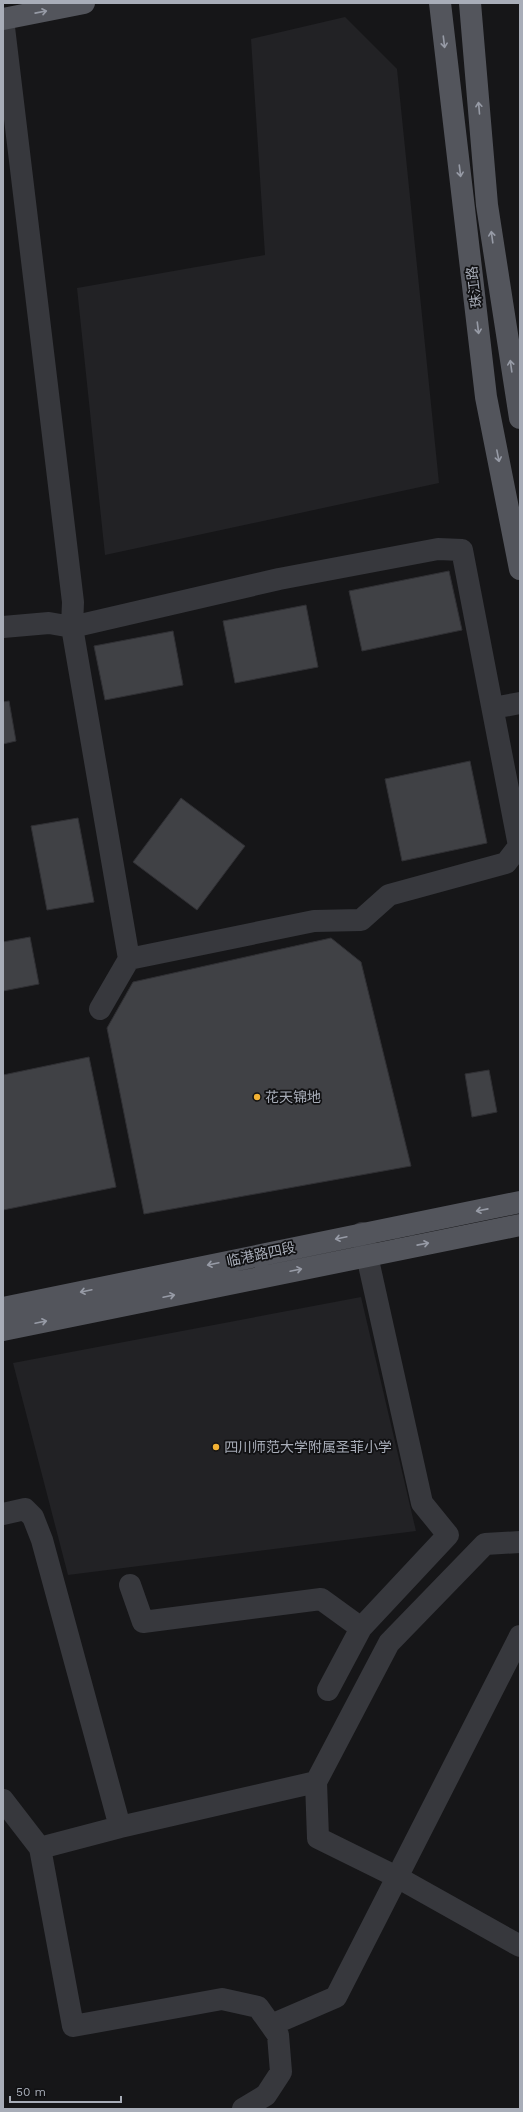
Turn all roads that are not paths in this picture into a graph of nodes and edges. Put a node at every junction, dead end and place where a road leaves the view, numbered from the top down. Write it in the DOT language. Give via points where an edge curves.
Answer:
graph roads {
  1 [pos="84,3"];
  2 [pos="440,3"];
  3 [pos="470,3"];
  4 [pos="3,19"];
  5 [pos="520,418"];
  6 [pos="520,569"];
  7 [pos="3,627"];
  8 [pos="72,627"];
  9 [pos="520,703"];
  10 [pos="493,708"];
  11 [pos="129,960"];
  12 [pos="100,1009"];
  13 [pos="520,1202"];
  14 [pos="520,1225"];
  15 [pos="362,1233"];
  16 [pos="367,1256"];
  17 [pos="3,1308"];
  18 [pos="3,1330"];
  19 [pos="3,1514"];
  20 [pos="520,1542"];
  21 [pos="130,1585"];
  22 [pos="361,1628"];
  23 [pos="520,1636"];
  24 [pos="328,1690"];
  25 [pos="316,1782"];
  26 [pos="3,1800"];
  27 [pos="120,1827"];
  28 [pos="40,1848"];
  29 [pos="397,1877"];
  30 [pos="520,1946"];
  31 [pos="271,2024"];
  32 [pos="243,2109"];
  4 -- 1 [label="main road, one-way"];
  2 -- 6 [label="main road, 珠江路, one-way" via="486,397"];
  5 -- 3 [label="main road, 珠江路, one-way" via="487,205"];
  4 -- 8 [label="street" via="73,602"];
  7 -- 8 [label="street" via="49,623"];
  8 -- 10 [label="street" via="279,579 438,549 462,550"];
  8 -- 11 [label="street"];
  9 -- 10 [label="street"];
  10 -- 11 [label="street" via="520,846 506,863 389,895 361,920 314,921"];
  11 -- 12 [label="street"];
  13 -- 15 [label="main road, 临港路四段, one-way"];
  16 -- 14 [label="main road, 临港路四段, one-way"];
  15 -- 16 [label="street"];
  15 -- 17 [label="main road, 临港路四段, one-way"];
  18 -- 16 [label="main road, 临港路四段, one-way"];
  16 -- 22 [label="street" via="422,1503 448,1535"];
  19 -- 27 [label="street" via="25,1509 33,1517 42,1540"];
  20 -- 25 [label="street" via="485,1544 389,1643"];
  21 -- 22 [label="street" via="143,1622 321,1599"];
  22 -- 24 [label="street"];
  23 -- 29 [label="street"];
  25 -- 27 [label="street"];
  25 -- 29 [label="street" via="318,1838"];
  26 -- 28 [label="street"];
  27 -- 28 [label="street"];
  28 -- 31 [label="street" via="73,2026 222,1999 258,2007"];
  29 -- 30 [label="street"];
  29 -- 31 [label="street" via="336,1997"];
  31 -- 32 [label="street" via="278,2035 281,2072 266,2095"];
}
